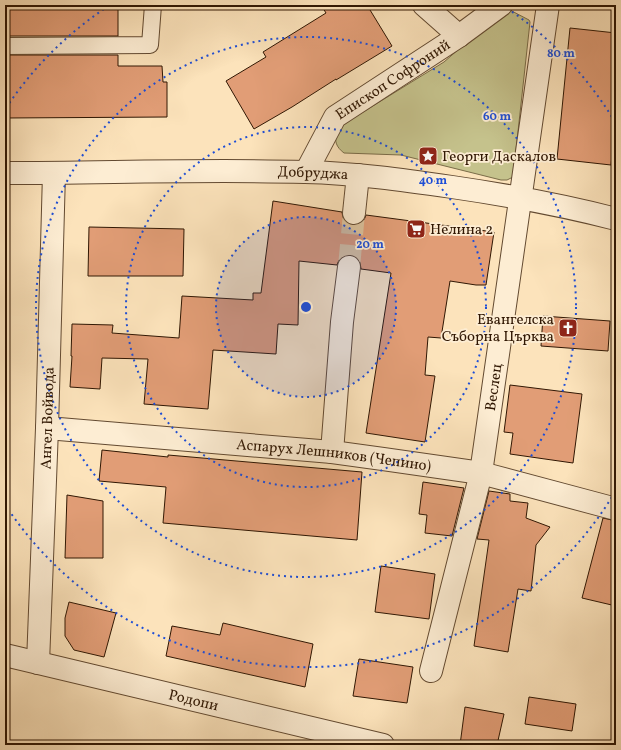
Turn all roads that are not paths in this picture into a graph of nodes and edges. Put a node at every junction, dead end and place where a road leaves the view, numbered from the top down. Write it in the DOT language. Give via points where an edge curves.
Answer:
graph roads {
  1 [pos="153,5"];
  2 [pos="424,5"];
  3 [pos="501,5"];
  4 [pos="548,5"];
  5 [pos="459,36"];
  6 [pos="5,46"];
  7 [pos="5,172"];
  8 [pos="306,172"];
  9 [pos="54,173"];
  10 [pos="358,175"];
  11 [pos="521,198"];
  12 [pos="354,213"];
  13 [pos="616,219"];
  14 [pos="349,267"];
  15 [pos="47,428"];
  16 [pos="332,452"];
  17 [pos="481,473"];
  18 [pos="616,509"];
  19 [pos="5,655"];
  20 [pos="38,663"];
  21 [pos="431,671"];
  22 [pos="383,745"];
  1 -- 6 [label="lane" via="150,45"];
  2 -- 5 [label="street"];
  3 -- 5 [label="street, Епископ Софроний"];
  4 -- 11 [label="street, Веслец"];
  5 -- 8 [label="street, Епископ Софроний" via="335,117"];
  7 -- 9 [label="street, Добруджа"];
  8 -- 9 [label="street, Добруджа"];
  8 -- 10 [label="street, Добруджа"];
  9 -- 15 [label="street, Ангел Войвода"];
  10 -- 11 [label="street, Добруджа"];
  10 -- 12 [label="street"];
  11 -- 13 [label="street, Добруджа"];
  11 -- 17 [label="street, Веслец"];
  14 -- 16 [label="street"];
  15 -- 16 [label="street, Аспарух Лешников (Чепино)"];
  15 -- 20 [label="street, Ангел Войвода"];
  16 -- 17 [label="street, Аспарух Лешников (Чепино)"];
  17 -- 18 [label="street, Аспарух Лешников (Чепино)"];
  17 -- 21 [label="street, Веслец"];
  19 -- 20 [label="street, Родопи"];
  20 -- 22 [label="street, Родопи"];
}
